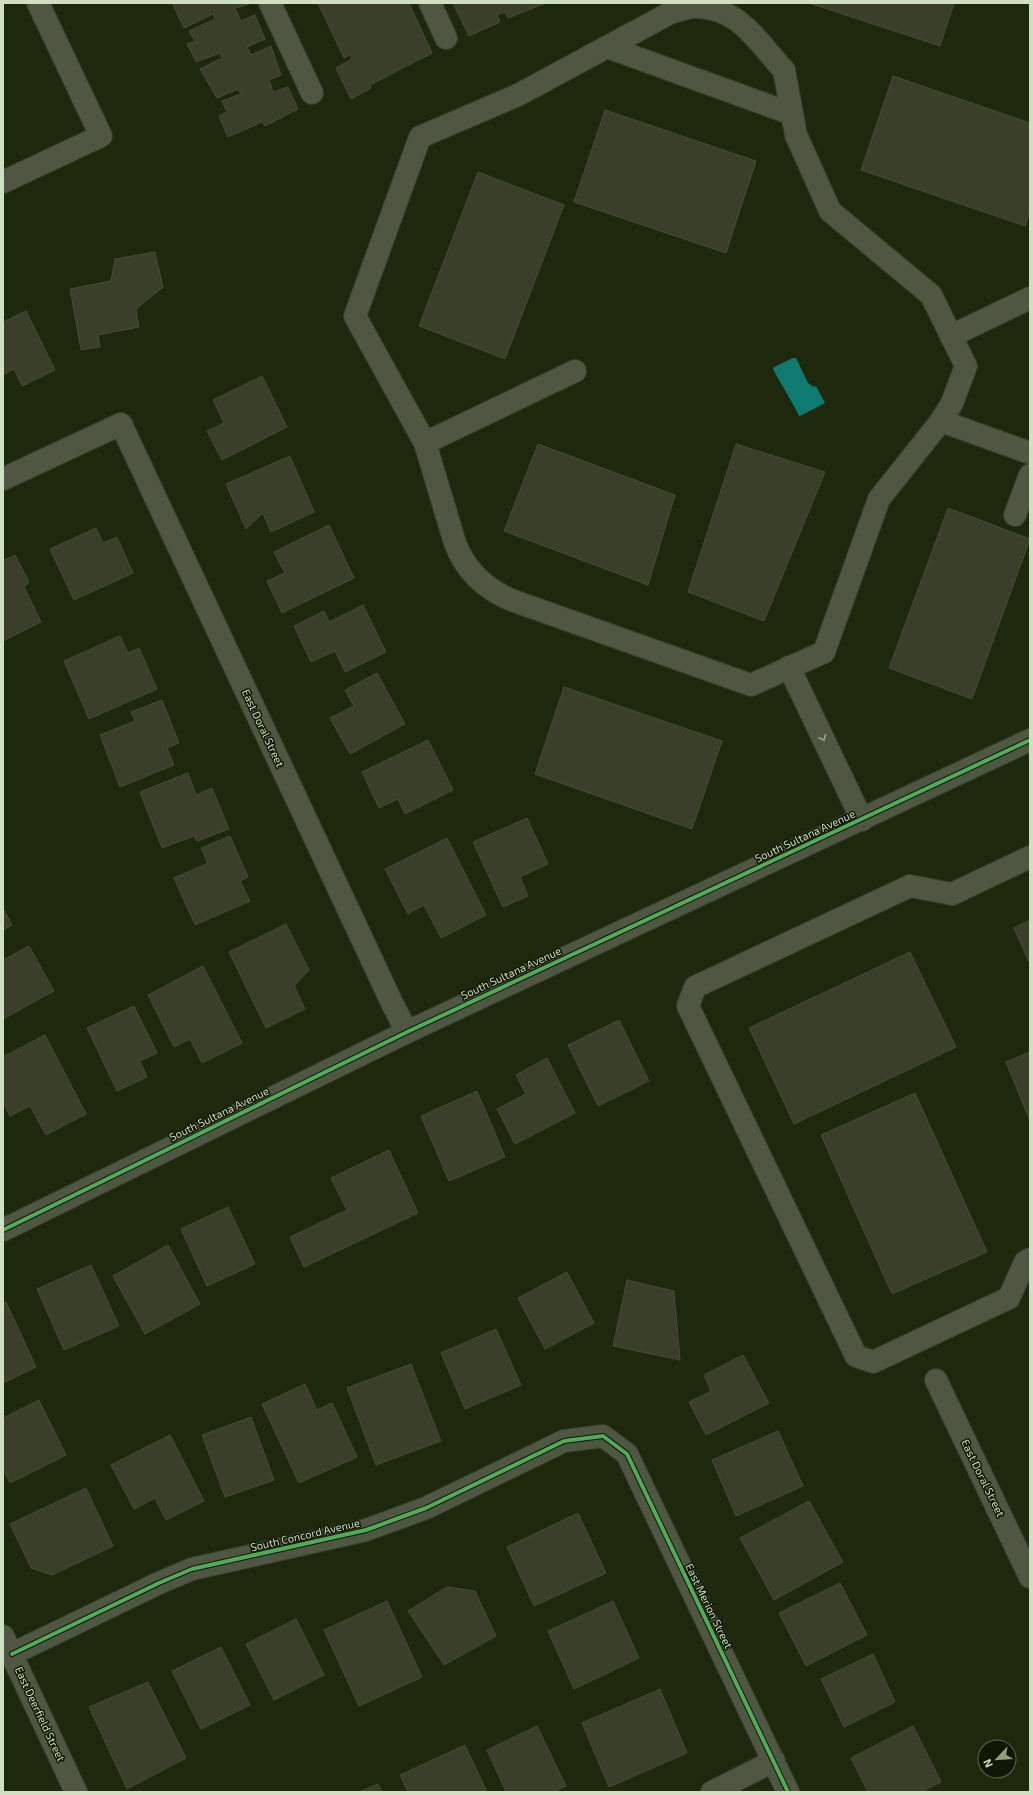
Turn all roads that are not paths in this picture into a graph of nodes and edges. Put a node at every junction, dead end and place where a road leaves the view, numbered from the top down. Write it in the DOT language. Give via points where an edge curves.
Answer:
graph roads {
  1 [pos="38,3"];
  2 [pos="270,3"];
  3 [pos="430,3"];
  4 [pos="446,38"];
  5 [pos="607,48"];
  6 [pos="312,93"];
  7 [pos="792,114"];
  8 [pos="3,182"];
  9 [pos="1030,298"];
  10 [pos="951,336"];
  11 [pos="575,371"];
  12 [pos="941,421"];
  13 [pos="425,443"];
  14 [pos="1030,452"];
  15 [pos="1030,475"];
  16 [pos="3,479"];
  17 [pos="1015,515"];
  18 [pos="790,667"];
  19 [pos="1030,740"];
  20 [pos="862,820"];
  21 [pos="1030,857"];
  22 [pos="407,1032"];
  23 [pos="3,1230"];
  24 [pos="1030,1259"];
  25 [pos="936,1380"];
  26 [pos="603,1436"];
  27 [pos="1029,1574"];
  28 [pos="7,1645"];
  29 [pos="774,1761"];
  30 [pos="76,1792"];
  31 [pos="712,1792"];
  32 [pos="788,1792"];
  1 -- 8 [label="street" via="101,136"];
  2 -- 6 [label="street"];
  3 -- 4 [label="street"];
  5 -- 7 [label="street"];
  5 -- 7 [label="street" via="681,9 700,7 722,11 743,25 784,70"];
  5 -- 13 [label="street" via="518,95 420,137 355,316"];
  7 -- 10 [label="street" via="796,135 830,211 930,295"];
  9 -- 10 [label="street"];
  10 -- 12 [label="street" via="966,366 952,403"];
  11 -- 13 [label="street"];
  12 -- 14 [label="street"];
  12 -- 18 [label="street" via="879,499 824,652"];
  13 -- 18 [label="street" via="458,550 472,572 494,591 522,604 751,686"];
  15 -- 17 [label="street"];
  16 -- 22 [label="street, East Doral Street" via="121,424"];
  18 -- 20 [label="street, one-way"];
  19 -- 20 [label="street, South Sultana Avenue"];
  20 -- 22 [label="street, South Sultana Avenue"];
  21 -- 24 [label="street" via="952,894 910,886 695,987 688,1006 856,1356 873,1362 1009,1298 1024,1262"];
  22 -- 23 [label="street, South Sultana Avenue"];
  25 -- 27 [label="street, East Doral Street"];
  26 -- 28 [label="street, South Concord Avenue" via="564,1441 426,1508 366,1530 192,1569"];
  26 -- 29 [label="street, East Merion Street" via="627,1454"];
  28 -- 30 [label="street, East Deerfield Street"];
  29 -- 31 [label="street"];
  29 -- 32 [label="street, East Merion Street"];
}
